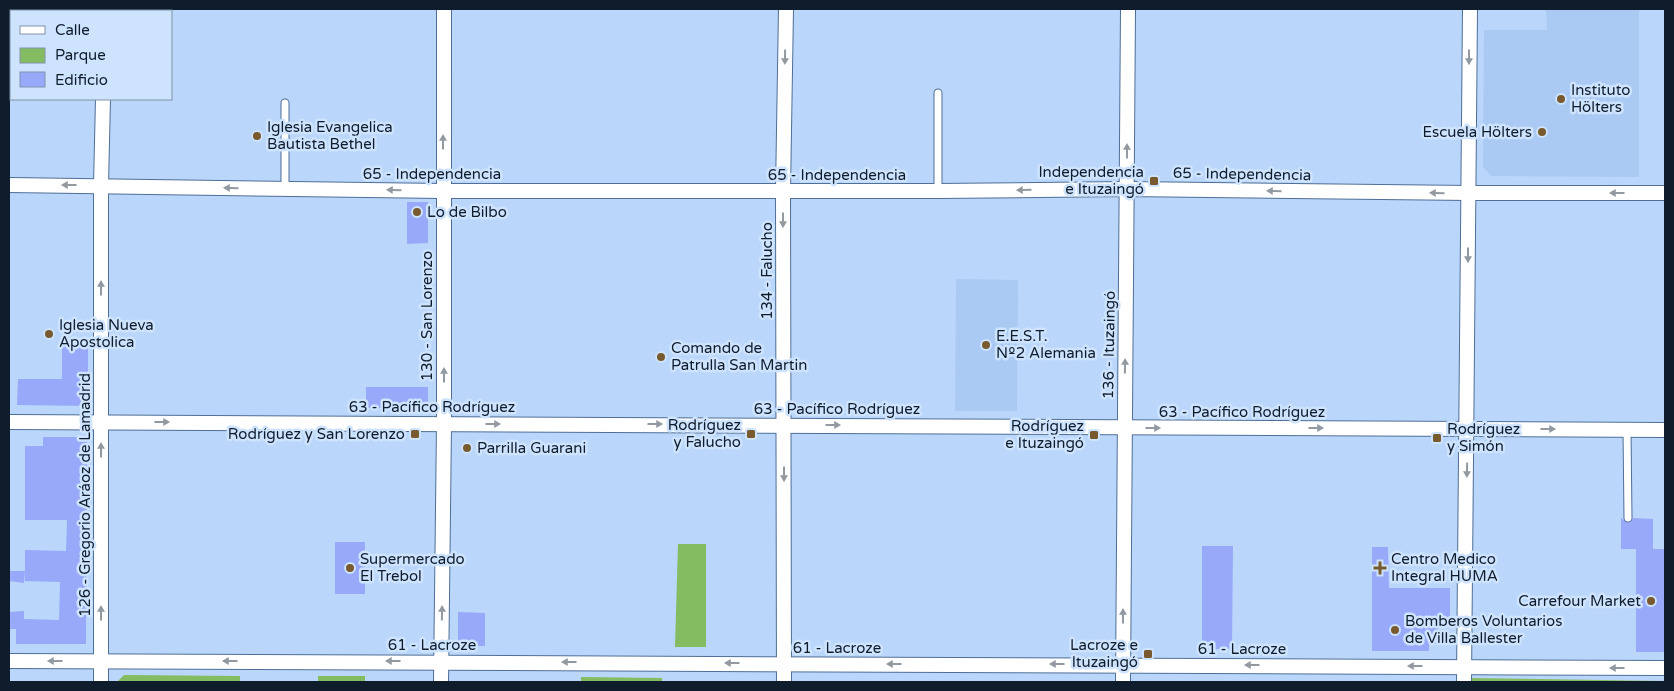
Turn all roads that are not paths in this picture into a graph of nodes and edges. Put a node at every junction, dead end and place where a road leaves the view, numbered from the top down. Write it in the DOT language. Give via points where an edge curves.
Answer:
graph roads {
  1 [pos="444,9"];
  2 [pos="786,9"];
  3 [pos="1128,9"];
  4 [pos="1470,9"];
  5 [pos="938,93"];
  6 [pos="103,100"];
  7 [pos="285,103"];
  8 [pos="9,185"];
  9 [pos="101,185"];
  10 [pos="285,188"];
  11 [pos="1127,189"];
  12 [pos="442,191"];
  13 [pos="783,191"];
  14 [pos="938,192"];
  15 [pos="1469,193"];
  16 [pos="1665,193"];
  17 [pos="9,422"];
  18 [pos="101,422"];
  19 [pos="444,424"];
  20 [pos="784,425"];
  21 [pos="1124,428"];
  22 [pos="1467,428"];
  23 [pos="1627,430"];
  24 [pos="1665,430"];
  25 [pos="1628,518"];
  26 [pos="9,661"];
  27 [pos="102,661"];
  28 [pos="442,662"];
  29 [pos="784,664"];
  30 [pos="1123,665"];
  31 [pos="1464,666"];
  32 [pos="1665,668"];
  33 [pos="101,682"];
  34 [pos="442,682"];
  35 [pos="784,682"];
  36 [pos="1123,682"];
  37 [pos="1464,682"];
  12 -- 1 [label="street, 130 - San Lorenzo, one-way"];
  2 -- 13 [label="street, 134 - Falucho, one-way"];
  11 -- 3 [label="street, 136 - Ituzaingó, one-way"];
  4 -- 15 [label="street, one-way"];
  5 -- 14 [label="lane"];
  6 -- 9 [label="street, 126 - Gregorio Aráoz de Lamadrid"];
  7 -- 10 [label="lane"];
  9 -- 8 [label="street, 65 - Independencia, one-way"];
  10 -- 9 [label="street, 65 - Independencia, one-way"];
  18 -- 9 [label="street, 126 - Gregorio Aráoz de Lamadrid, one-way"];
  12 -- 10 [label="street, 65 - Independencia, one-way"];
  11 -- 14 [label="street, 65 - Independencia, one-way"];
  15 -- 11 [label="street, 65 - Independencia, one-way"];
  21 -- 11 [label="street, 136 - Ituzaingó, one-way"];
  12 -- 13 [label="street, 65 - Independencia"];
  19 -- 12 [label="street, 130 - San Lorenzo, one-way"];
  13 -- 14 [label="street, 65 - Independencia"];
  13 -- 20 [label="street, 134 - Falucho, one-way"];
  16 -- 15 [label="street, 65 - Independencia, one-way"];
  15 -- 22 [label="street, one-way"];
  17 -- 18 [label="street, 63 - Pacífico Rodríguez"];
  18 -- 19 [label="street, 63 - Pacífico Rodríguez, one-way"];
  27 -- 18 [label="street, 126 - Gregorio Aráoz de Lamadrid, one-way"];
  19 -- 20 [label="street, 63 - Pacífico Rodríguez, one-way"];
  28 -- 19 [label="street, 130 - San Lorenzo, one-way"];
  20 -- 21 [label="street, 63 - Pacífico Rodríguez, one-way"];
  20 -- 29 [label="street, 134 - Falucho, one-way"];
  21 -- 22 [label="street, 63 - Pacífico Rodríguez, one-way"];
  30 -- 21 [label="street, 136 - Ituzaingó, one-way"];
  22 -- 23 [label="street, 63 - Pacífico Rodríguez, one-way"];
  22 -- 31 [label="street, one-way"];
  23 -- 24 [label="street, 63 - Pacífico Rodríguez"];
  23 -- 25 [label="lane"];
  27 -- 26 [label="street, 61 - Lacroze, one-way"];
  28 -- 27 [label="street, 61 - Lacroze, one-way"];
  27 -- 33 [label="street, 126 - Gregorio Aráoz de Lamadrid"];
  29 -- 28 [label="street, 61 - Lacroze, one-way"];
  28 -- 34 [label="street, 130 - San Lorenzo"];
  30 -- 29 [label="street, 61 - Lacroze, one-way"];
  29 -- 35 [label="street, 134 - Falucho"];
  31 -- 30 [label="street, 61 - Lacroze, one-way"];
  30 -- 36 [label="street, 136 - Ituzaingó"];
  32 -- 31 [label="street, 61 - Lacroze, one-way"];
  31 -- 37 [label="street"];
}
